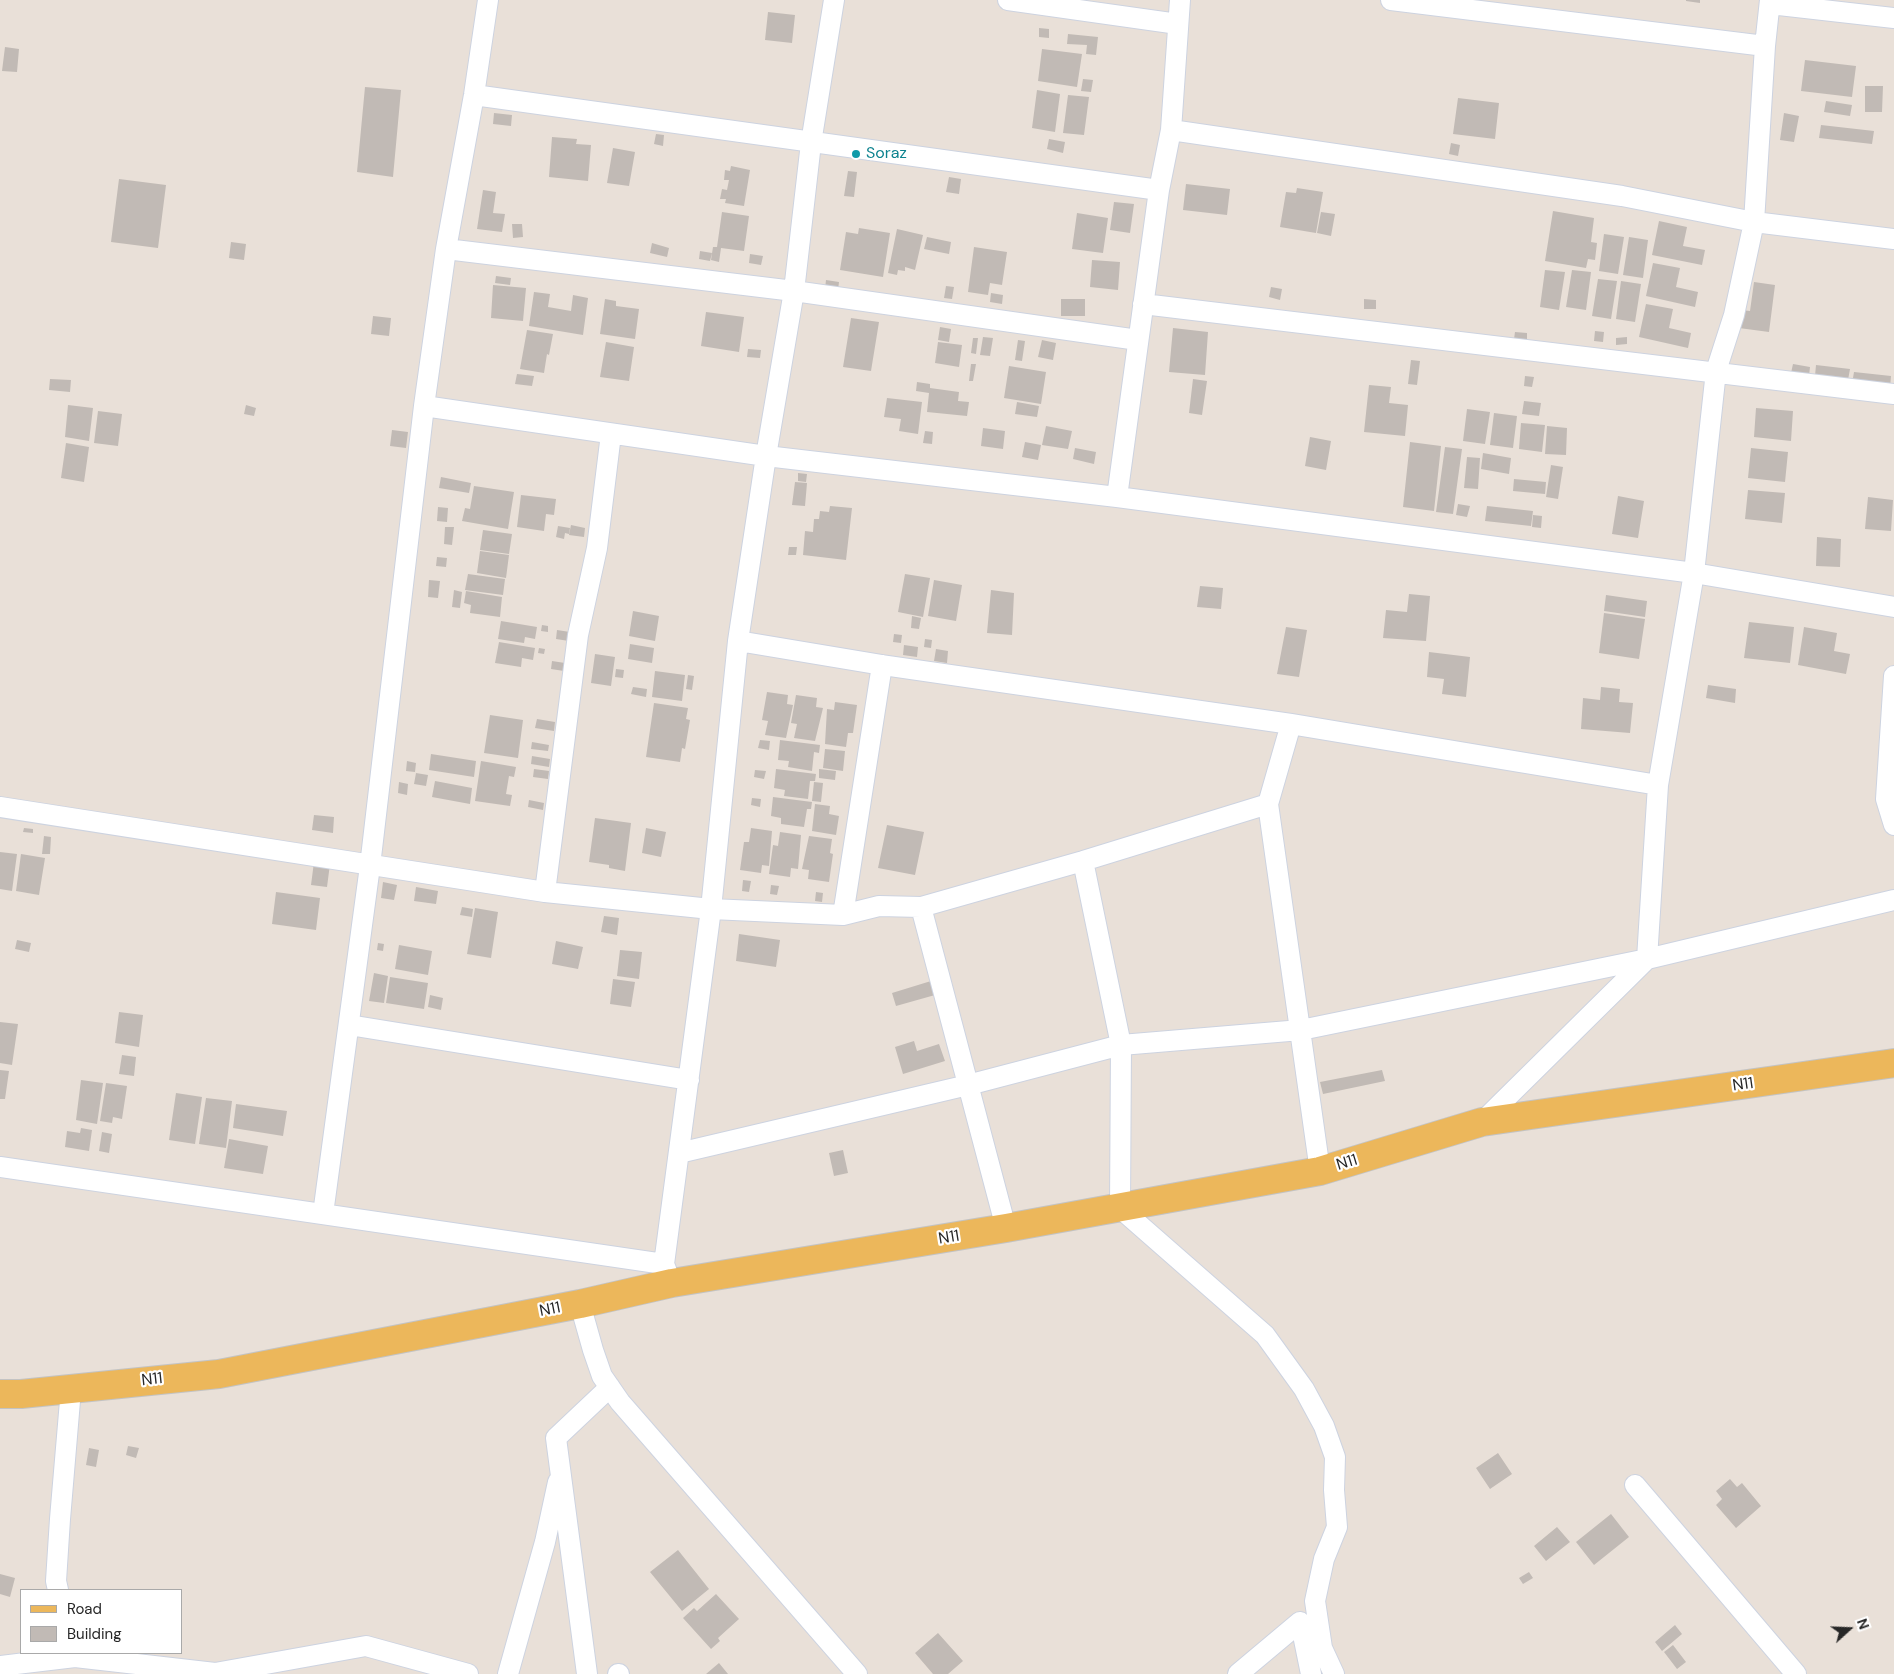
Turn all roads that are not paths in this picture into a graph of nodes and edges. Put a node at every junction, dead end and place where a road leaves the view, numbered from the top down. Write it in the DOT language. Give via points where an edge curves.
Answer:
graph roads {
  1 [pos="488,0"];
  2 [pos="834,0"];
  3 [pos="1008,0"];
  4 [pos="1180,0"];
  5 [pos="1391,0"];
  6 [pos="1770,2"];
  7 [pos="1894,18"];
  8 [pos="1178,24"];
  9 [pos="1765,46"];
  10 [pos="474,95"];
  11 [pos="1171,130"];
  12 [pos="811,143"];
  13 [pos="1159,190"];
  14 [pos="1754,222"];
  15 [pos="1894,239"];
  16 [pos="446,249"];
  17 [pos="794,291"];
  18 [pos="1144,304"];
  19 [pos="1138,340"];
  20 [pos="1716,371"];
  21 [pos="1894,394"];
  22 [pos="424,406"];
  23 [pos="611,434"];
  24 [pos="766,456"];
  25 [pos="1117,497"];
  26 [pos="1694,573"];
  27 [pos="1894,607"];
  28 [pos="738,641"];
  29 [pos="882,665"];
  30 [pos="1894,676"];
  31 [pos="1291,724"];
  32 [pos="1658,785"];
  33 [pos="1268,804"];
  34 [pos="0,808"];
  35 [pos="1894,825"];
  36 [pos="1083,861"];
  37 [pos="370,866"];
  38 [pos="545,892"];
  39 [pos="1894,900"];
  40 [pos="921,907"];
  41 [pos="711,909"];
  42 [pos="843,915"];
  43 [pos="1647,959"];
  44 [pos="349,1025"];
  45 [pos="1301,1030"];
  46 [pos="1121,1045"];
  47 [pos="1894,1063"];
  48 [pos="689,1080"];
  49 [pos="968,1086"];
  50 [pos="1482,1122"];
  51 [pos="679,1153"];
  52 [pos="0,1167"];
  53 [pos="1320,1170"];
  54 [pos="1120,1208"];
  55 [pos="323,1214"];
  56 [pos="1006,1228"];
  57 [pos="668,1274"];
  58 [pos="580,1304"];
  59 [pos="610,1387"];
  60 [pos="71,1388"];
  61 [pos="0,1394"];
  62 [pos="561,1469"];
  63 [pos="1635,1485"];
  64 [pos="58,1589"];
  65 [pos="1300,1622"];
  66 [pos="1322,1648"];
  67 [pos="77,1661"];
  68 [pos="0,1666"];
  69 [pos="468,1674"];
  70 [pos="508,1674"];
  71 [pos="587,1674"];
  72 [pos="857,1674"];
  73 [pos="1238,1674"];
  74 [pos="1311,1674"];
  75 [pos="1334,1674"];
  76 [pos="1796,1674"];
  1 -- 10 [label="street"];
  2 -- 12 [label="street"];
  3 -- 8 [label="street"];
  4 -- 8 [label="street"];
  5 -- 9 [label="street"];
  6 -- 7 [label="street"];
  6 -- 9 [label="street"];
  8 -- 11 [label="street"];
  9 -- 14 [label="street"];
  10 -- 12 [label="street"];
  10 -- 16 [label="street"];
  11 -- 13 [label="street"];
  11 -- 14 [label="street" via="1622,196"];
  12 -- 13 [label="street"];
  12 -- 17 [label="street"];
  13 -- 18 [label="street"];
  14 -- 15 [label="street"];
  14 -- 20 [label="street" via="1734,315"];
  16 -- 17 [label="street"];
  16 -- 22 [label="street"];
  17 -- 19 [label="street"];
  17 -- 24 [label="street"];
  18 -- 19 [label="street"];
  18 -- 20 [label="street"];
  19 -- 25 [label="street"];
  20 -- 21 [label="street"];
  20 -- 26 [label="street"];
  22 -- 23 [label="street"];
  22 -- 37 [label="street"];
  23 -- 24 [label="street"];
  23 -- 38 [label="street" via="597,548 578,635"];
  24 -- 25 [label="street"];
  24 -- 28 [label="street"];
  25 -- 26 [label="street"];
  26 -- 27 [label="street"];
  26 -- 32 [label="street"];
  28 -- 29 [label="street"];
  28 -- 41 [label="street"];
  29 -- 31 [label="street"];
  29 -- 42 [label="street"];
  30 -- 35 [label="street" via="1886,799"];
  31 -- 32 [label="street"];
  31 -- 33 [label="street"];
  32 -- 43 [label="street"];
  33 -- 36 [label="street"];
  33 -- 45 [label="street"];
  34 -- 37 [label="street"];
  36 -- 40 [label="street"];
  36 -- 46 [label="street"];
  37 -- 38 [label="street"];
  37 -- 44 [label="street"];
  38 -- 41 [label="street"];
  39 -- 43 [label="street"];
  40 -- 42 [label="street" via="879,906"];
  40 -- 49 [label="street"];
  41 -- 42 [label="street"];
  41 -- 48 [label="street"];
  43 -- 45 [label="street"];
  43 -- 50 [label="street"];
  44 -- 48 [label="street"];
  44 -- 55 [label="street"];
  45 -- 46 [label="street"];
  45 -- 53 [label="street"];
  46 -- 49 [label="street"];
  46 -- 54 [label="street"];
  47 -- 50 [label="main road, N11"];
  48 -- 51 [label="street"];
  49 -- 51 [label="street"];
  49 -- 56 [label="street"];
  50 -- 53 [label="main road, N11"];
  51 -- 57 [label="street"];
  52 -- 55 [label="street"];
  53 -- 54 [label="main road, N11"];
  54 -- 56 [label="main road, N11"];
  54 -- 66 [label="street" via="1265,1335 1304,1389 1324,1426 1336,1457 1337,1527 1324,1559 1315,1601"];
  55 -- 57 [label="street"];
  56 -- 57 [label="main road, N11"];
  57 -- 58 [label="main road, N11"];
  58 -- 59 [label="street" via="592,1350"];
  58 -- 60 [label="main road, N11" via="219,1374"];
  59 -- 62 [label="street" via="556,1438"];
  59 -- 72 [label="street"];
  60 -- 61 [label="main road, N11"];
  60 -- 64 [label="street"];
  62 -- 70 [label="street" via="545,1542"];
  62 -- 71 [label="street"];
  63 -- 76 [label="street"];
  65 -- 66 [label="street"];
  65 -- 73 [label="street"];
  65 -- 74 [label="street"];
  66 -- 75 [label="street"];
  67 -- 68 [label="street"];
  67 -- 69 [label="street" via="215,1673 366,1646"];
}
